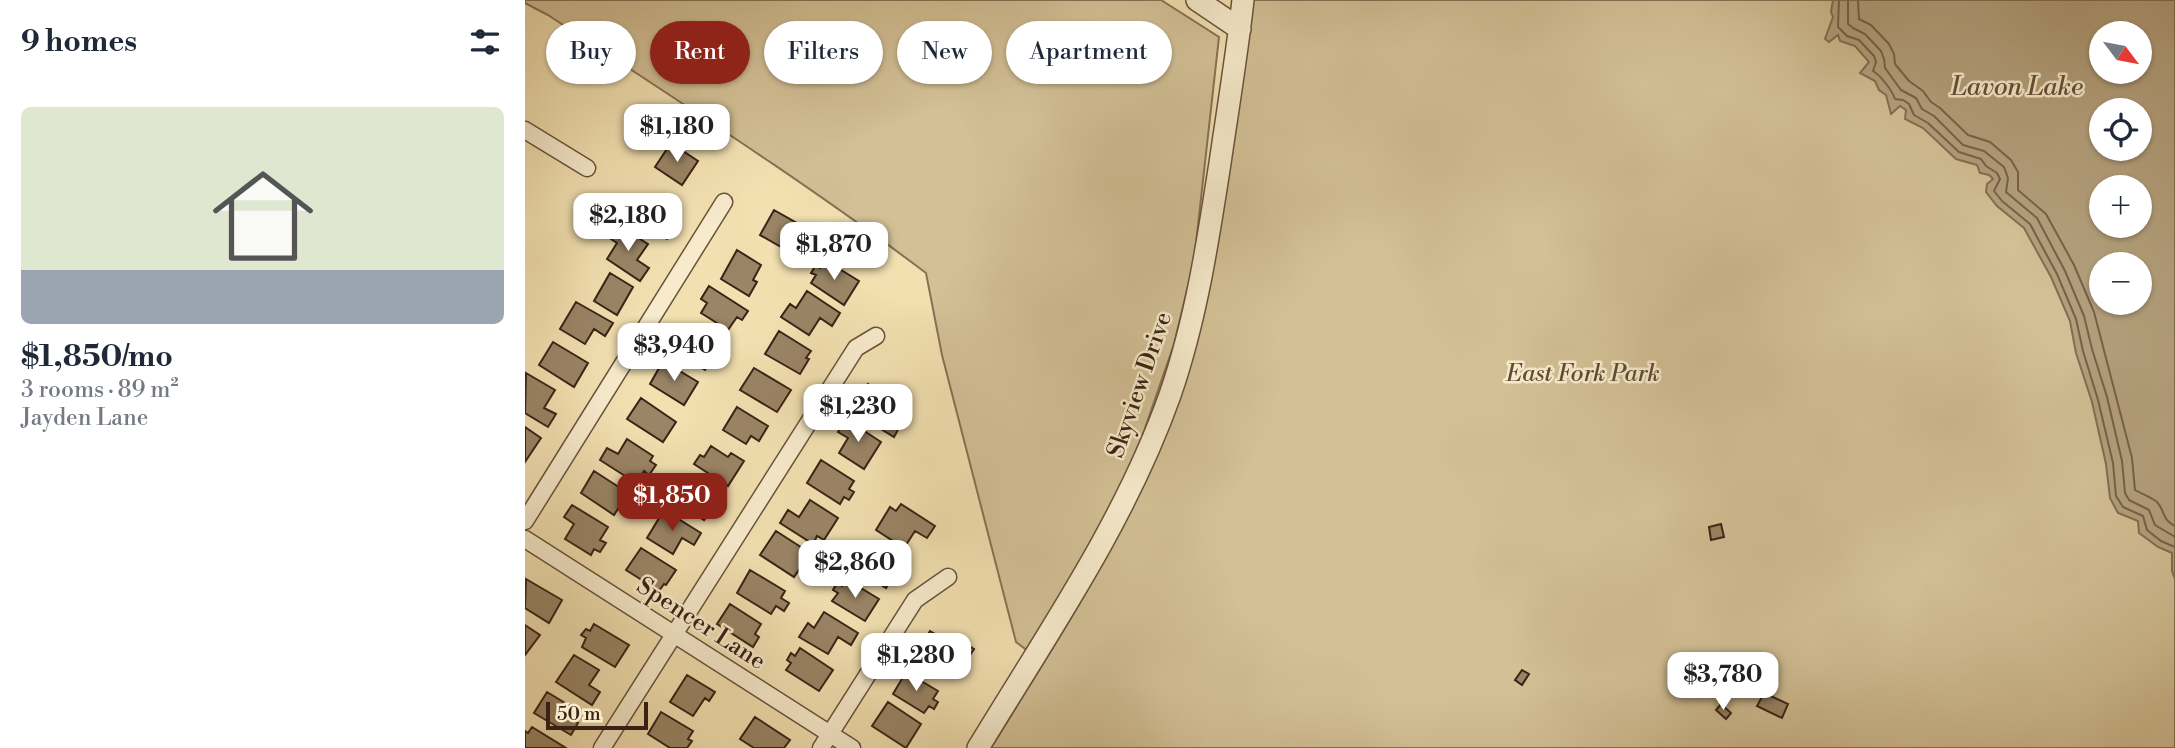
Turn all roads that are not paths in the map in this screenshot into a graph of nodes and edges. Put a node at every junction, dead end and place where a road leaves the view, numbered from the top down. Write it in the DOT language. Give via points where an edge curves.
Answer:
graph roads {
  1 [pos="1197,0"];
  2 [pos="1243,0"];
  3 [pos="1240,29"];
  4 [pos="525,130"];
  5 [pos="587,169"];
  6 [pos="724,202"];
  7 [pos="876,336"];
  8 [pos="525,521"];
  9 [pos="525,539"];
  10 [pos="948,577"];
  11 [pos="673,634"];
  12 [pos="825,741"];
  13 [pos="602,748"];
  14 [pos="852,748"];
  15 [pos="978,748"];
  1 -- 3 [label="street"];
  2 -- 3 [label="street, Skyview Drive"];
  3 -- 15 [label="street, Skyview Drive" via="1202,276 1169,396 1114,520"];
  4 -- 5 [label="street"];
  6 -- 8 [label="street"];
  7 -- 11 [label="street" via="856,348"];
  9 -- 11 [label="street, Spencer Lane"];
  10 -- 12 [label="street" via="915,600"];
  11 -- 12 [label="street, Spencer Lane"];
  11 -- 13 [label="street"];
  12 -- 14 [label="street, Spencer Lane"];
}
